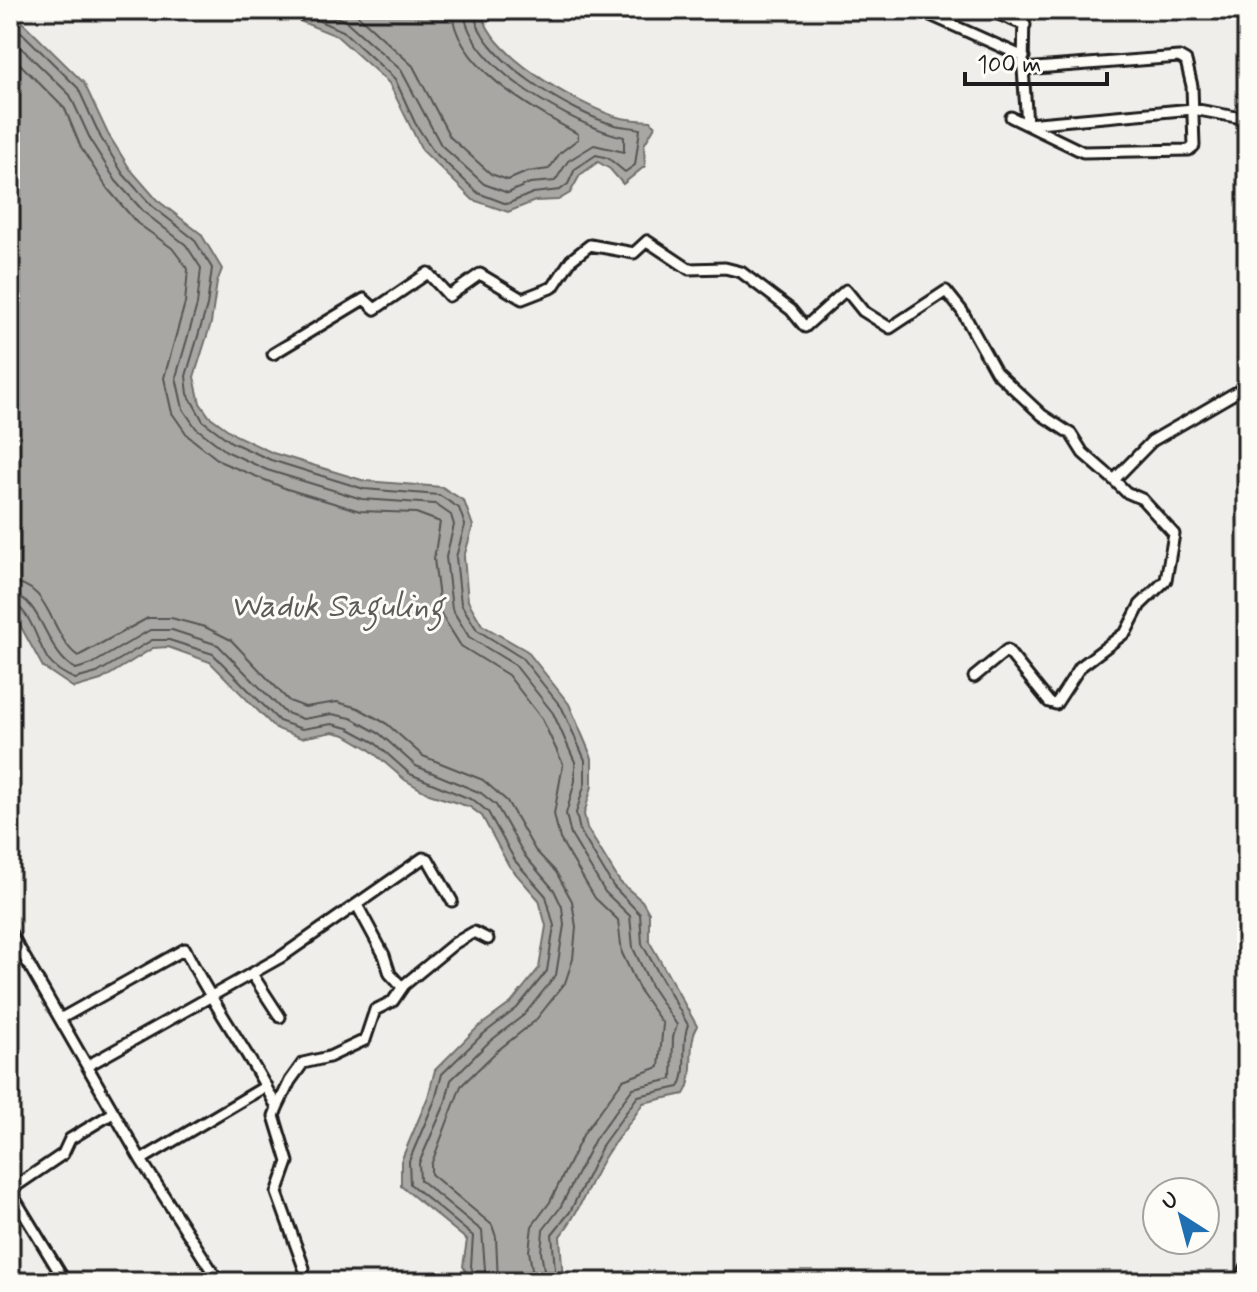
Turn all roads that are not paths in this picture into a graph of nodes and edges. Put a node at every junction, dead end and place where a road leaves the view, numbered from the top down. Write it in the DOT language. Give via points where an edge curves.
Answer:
graph roads {
  1 [pos="919,10"];
  2 [pos="989,10"];
  3 [pos="1024,10"];
  4 [pos="1025,25"];
  5 [pos="1024,57"];
  6 [pos="1023,69"];
  7 [pos="1193,109"];
  8 [pos="1011,117"];
  9 [pos="1247,119"];
  10 [pos="1027,124"];
  11 [pos="273,354"];
  12 [pos="1247,386"];
  13 [pos="1114,480"];
  14 [pos="974,677"];
  15 [pos="452,901"];
  16 [pos="357,905"];
  17 [pos="10,932"];
  18 [pos="488,939"];
  19 [pos="252,974"];
  20 [pos="402,987"];
  21 [pos="209,997"];
  22 [pos="280,1017"];
  23 [pos="60,1019"];
  24 [pos="87,1066"];
  25 [pos="266,1086"];
  26 [pos="277,1108"];
  27 [pos="113,1113"];
  28 [pos="141,1160"];
  29 [pos="10,1190"];
  30 [pos="304,1268"];
  31 [pos="1247,1269"];
  32 [pos="63,1278"];
  33 [pos="219,1282"];
  34 [pos="1242,1282"];
  1 -- 5 [label="street"];
  2 -- 4 [label="street"];
  3 -- 4 [label="street"];
  4 -- 5 [label="street"];
  5 -- 6 [label="street"];
  6 -- 7 [label="street" via="1179,57 1186,61"];
  6 -- 10 [label="street"];
  7 -- 9 [label="street"];
  7 -- 10 [label="street"];
  7 -- 10 [label="street" via="1194,146 1189,150 1083,152"];
  8 -- 10 [label="street"];
  11 -- 13 [label="street" via="358,300 375,309 428,273 449,296 480,274 522,299 553,287 584,248 599,245 634,253 647,241 689,269 741,272 805,327 846,290 863,311 890,328 946,291 1000,377 1071,434 1083,453"];
  12 -- 13 [label="street" via="1152,441"];
  13 -- 14 [label="street" via="1142,499 1174,534 1166,580 1140,605 1126,632 1080,667 1056,704 1007,650"];
  15 -- 16 [label="street" via="425,857"];
  16 -- 19 [label="street"];
  16 -- 20 [label="street" via="390,974"];
  17 -- 23 [label="street"];
  18 -- 20 [label="street" via="471,934"];
  19 -- 21 [label="street"];
  19 -- 22 [label="street"];
  20 -- 26 [label="street" via="393,1001 375,1010 365,1040 303,1063"];
  21 -- 23 [label="street" via="183,948"];
  21 -- 24 [label="street"];
  21 -- 25 [label="street"];
  23 -- 24 [label="street"];
  24 -- 27 [label="street"];
  25 -- 26 [label="street"];
  25 -- 28 [label="street"];
  26 -- 30 [label="street" via="274,1116 288,1162 277,1193"];
  27 -- 28 [label="street"];
  27 -- 29 [label="street" via="70,1139 63,1154"];
  28 -- 33 [label="street"];
  29 -- 32 [label="street"];
  31 -- 34 [label="main road"];
}
